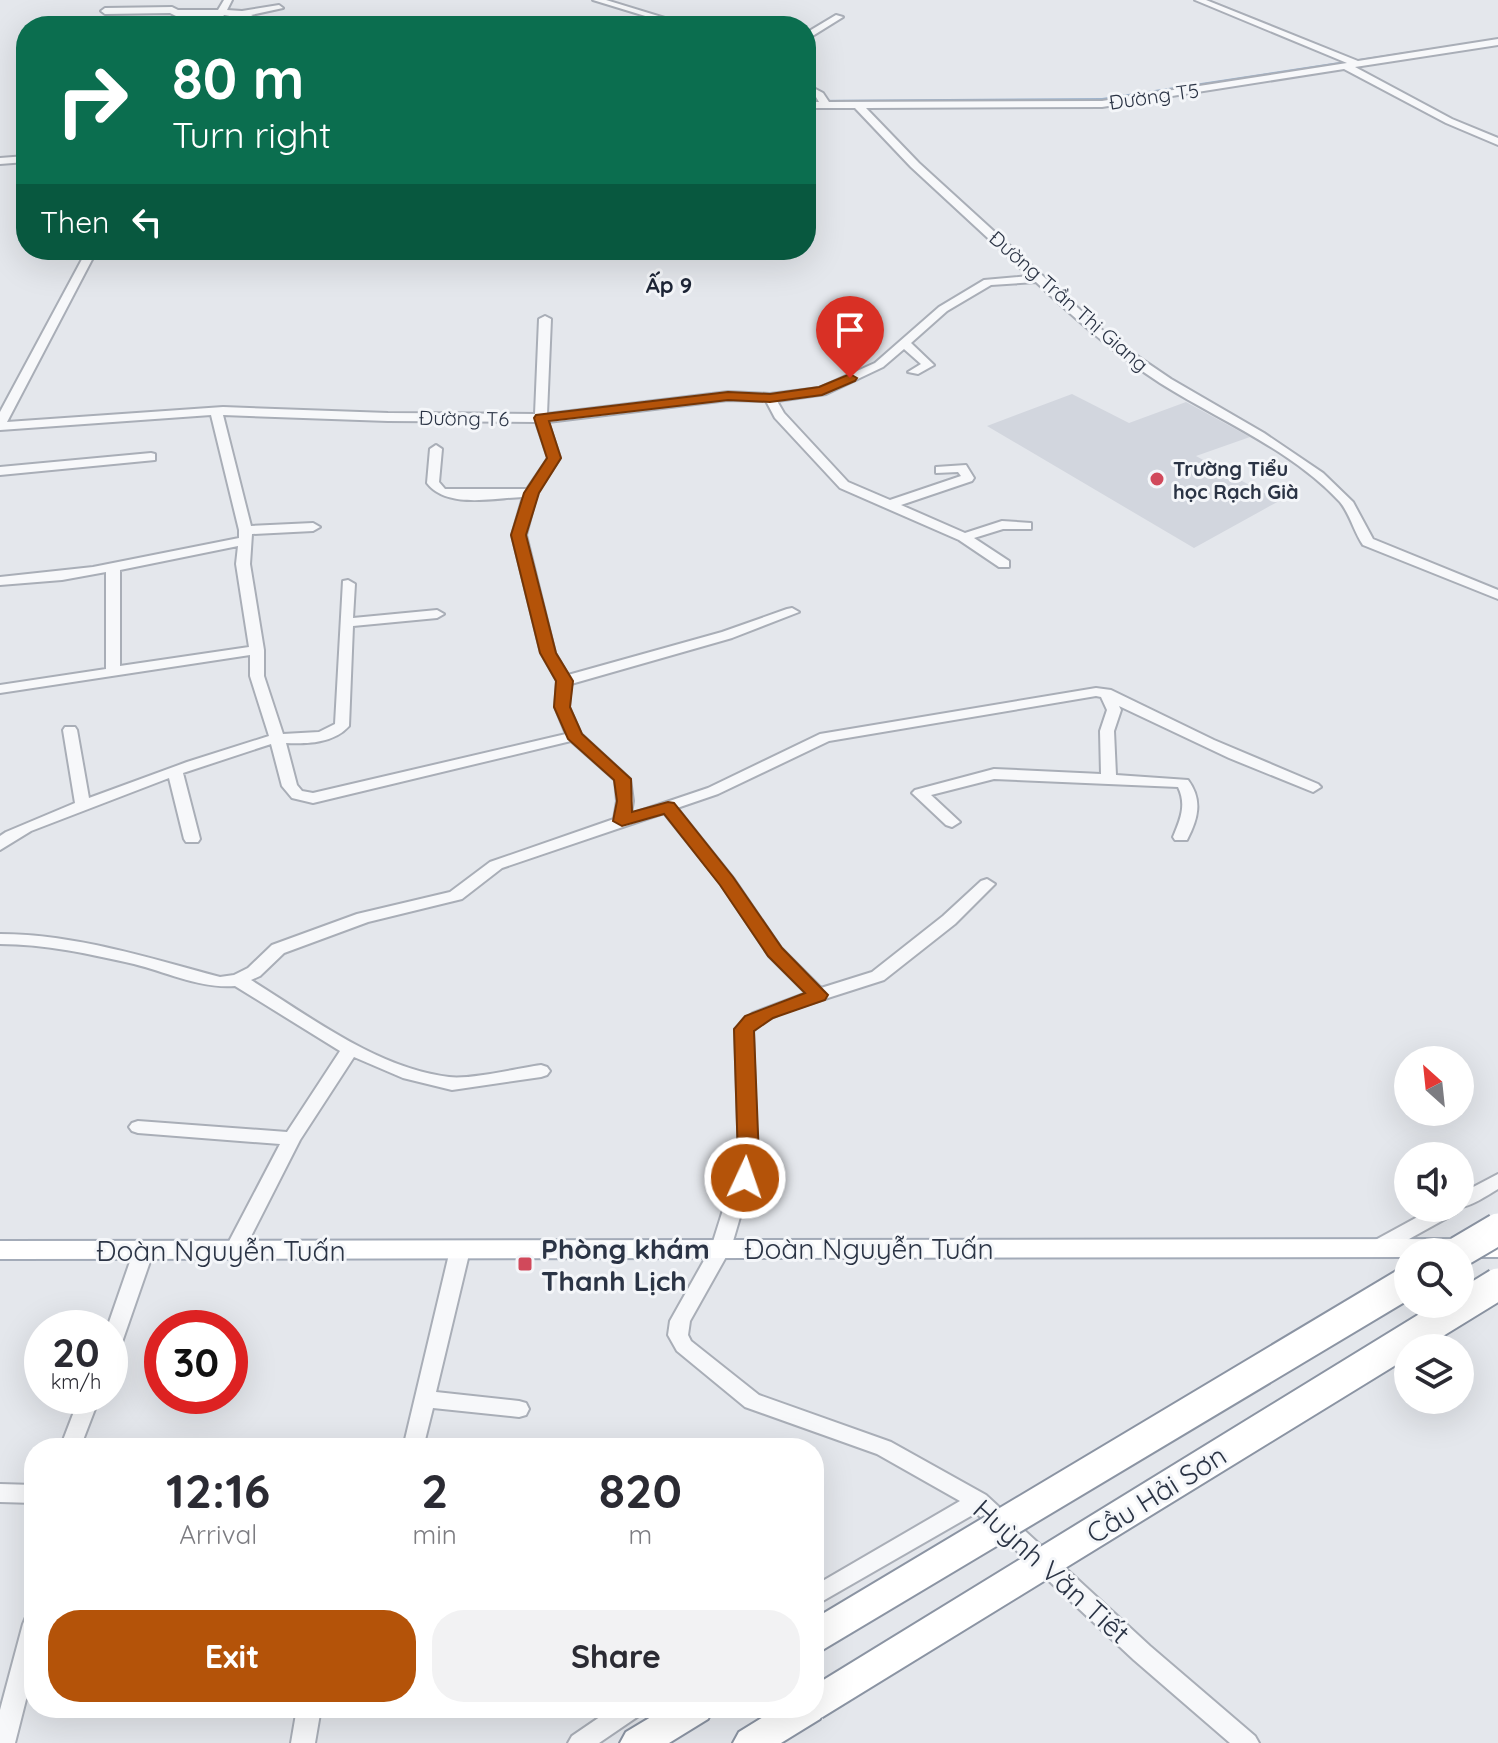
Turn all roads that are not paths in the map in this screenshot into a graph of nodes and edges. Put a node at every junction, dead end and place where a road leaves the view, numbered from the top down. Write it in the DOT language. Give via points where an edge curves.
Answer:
graph roads {
  1 [pos="228,0"];
  2 [pos="597,0"];
  3 [pos="1199,0"];
  4 [pos="279,8"];
  5 [pos="105,11"];
  6 [pos="221,13"];
  7 [pos="242,14"];
  8 [pos="219,16"];
  9 [pos="246,16"];
  10 [pos="652,16"];
  11 [pos="839,17"];
  12 [pos="816,31"];
  13 [pos="1498,42"];
  14 [pos="1351,63"];
  15 [pos="816,95"];
  16 [pos="825,102"];
  17 [pos="816,103"];
  18 [pos="856,104"];
  19 [pos="1498,142"];
  20 [pos="87,260"];
  21 [pos="1036,279"];
  22 [pos="545,319"];
  23 [pos="904,342"];
  24 [pos="914,372"];
  25 [pos="770,398"];
  26 [pos="217,412"];
  27 [pos="541,418"];
  28 [pos="0,425"];
  29 [pos="436,449"];
  30 [pos="151,457"];
  31 [pos="940,470"];
  32 [pos="0,471"];
  33 [pos="531,493"];
  34 [pos="891,504"];
  35 [pos="1026,526"];
  36 [pos="313,527"];
  37 [pos="246,535"];
  38 [pos="964,537"];
  39 [pos="1004,564"];
  40 [pos="113,569"];
  41 [pos="0,581"];
  42 [pos="348,584"];
  43 [pos="1498,595"];
  44 [pos="792,612"];
  45 [pos="437,614"];
  46 [pos="346,623"];
  47 [pos="257,650"];
  48 [pos="113,673"];
  49 [pos="564,681"];
  50 [pos="0,689"];
  51 [pos="1106,693"];
  52 [pos="70,730"];
  53 [pos="574,736"];
  54 [pos="277,738"];
  55 [pos="175,771"];
  56 [pos="1109,779"];
  57 [pos="1313,787"];
  58 [pos="83,805"];
  59 [pos="668,807"];
  60 [pos="622,821"];
  61 [pos="952,822"];
  62 [pos="1181,837"];
  63 [pos="192,839"];
  64 [pos="0,845"];
  65 [pos="987,884"];
  66 [pos="0,939"];
  67 [pos="238,980"];
  68 [pos="818,995"];
  69 [pos="350,1049"];
  70 [pos="541,1071"];
  71 [pos="138,1127"];
  72 [pos="292,1139"];
  73 [pos="1498,1181"];
  74 [pos="1474,1194"];
  75 [pos="1424,1222"];
  76 [pos="1498,1229"];
  77 [pos="1474,1243"];
  78 [pos="721,1248"];
  79 [pos="1498,1248"];
  80 [pos="1375,1249"];
  81 [pos="0,1250"];
  82 [pos="144,1250"];
  83 [pos="460,1250"];
  84 [pos="234,1251"];
  85 [pos="1498,1284"];
  86 [pos="1394,1290"];
  87 [pos="123,1310"];
  88 [pos="426,1399"];
  89 [pos="519,1409"];
  90 [pos="83,1414"];
  91 [pos="74,1438"];
  92 [pos="416,1438"];
  93 [pos="0,1493"];
  94 [pos="24,1494"];
  95 [pos="978,1501"];
  96 [pos="824,1591"];
  97 [pos="824,1631"];
  98 [pos="24,1662"];
  99 [pos="824,1698"];
  100 [pos="307,1718"];
  101 [pos="617,1718"];
  102 [pos="679,1718"];
  103 [pos="792,1718"];
  104 [pos="3,1743"];
  105 [pos="303,1743"];
  106 [pos="580,1743"];
  107 [pos="638,1743"];
  108 [pos="751,1743"];
  109 [pos="1247,1743"];
  1 -- 6 [label="street"];
  2 -- 10 [label="street"];
  3 -- 14 [label="street"];
  4 -- 7 [label="street"];
  5 -- 6 [label="street"];
  6 -- 7 [label="street"];
  6 -- 8 [label="street"];
  7 -- 9 [label="street"];
  11 -- 12 [label="street"];
  13 -- 14 [label="street, Đường T5"];
  14 -- 18 [label="street, Đường T5" via="1102,104"];
  14 -- 19 [label="street" via="1449,121"];
  15 -- 16 [label="street"];
  16 -- 17 [label="street, Đường T5"];
  16 -- 18 [label="street, Đường T5"];
  18 -- 21 [label="street, Đường Trần Thị Giang"];
  20 -- 28 [label="street"];
  21 -- 23 [label="street, Đường T6" via="988,282 943,309"];
  21 -- 43 [label="street, Đường Trần Thị Giang" via="1152,374 1310,467 1348,503 1368,542"];
  22 -- 27 [label="street"];
  23 -- 24 [label="street" via="928,365"];
  23 -- 25 [label="street, Đường T6" via="879,365 822,391"];
  25 -- 27 [label="street, Đường T6" via="728,396"];
  25 -- 34 [label="street" via="837,479"];
  26 -- 27 [label="street, Đường T6"];
  26 -- 28 [label="street, Đường T6"];
  26 -- 37 [label="street"];
  27 -- 33 [label="street" via="554,458"];
  29 -- 33 [label="street" via="433,483 441,492"];
  30 -- 32 [label="street"];
  31 -- 34 [label="street" via="962,468 968,478"];
  33 -- 49 [label="street" via="519,535 548,653"];
  34 -- 38 [label="street"];
  35 -- 38 [label="street" via="1002,525"];
  36 -- 37 [label="street"];
  37 -- 40 [label="street"];
  37 -- 47 [label="street" via="243,564"];
  38 -- 39 [label="street"];
  40 -- 41 [label="street"];
  40 -- 48 [label="street"];
  42 -- 46 [label="street"];
  44 -- 49 [label="street"];
  45 -- 46 [label="street"];
  46 -- 54 [label="street" via="342,726 335,734"];
  47 -- 48 [label="street"];
  47 -- 54 [label="street" via="257,676"];
  48 -- 50 [label="street"];
  49 -- 53 [label="street" via="562,707"];
  51 -- 56 [label="street" via="1114,710 1107,731"];
  51 -- 57 [label="street" via="1240,761"];
  51 -- 59 [label="street" via="825,737"];
  52 -- 58 [label="street"];
  53 -- 54 [label="street" via="304,798 290,786"];
  53 -- 60 [label="street" via="622,779"];
  54 -- 55 [label="street"];
  55 -- 58 [label="street"];
  55 -- 63 [label="street"];
  56 -- 61 [label="street" via="994,774 920,793"];
  56 -- 62 [label="street" via="1183,783 1192,804"];
  58 -- 64 [label="street"];
  59 -- 60 [label="street"];
  59 -- 68 [label="street" via="775,952"];
  60 -- 67 [label="street" via="496,865 456,896 363,918 278,949"];
  65 -- 68 [label="street" via="878,976"];
  66 -- 67 [label="street" via="30,939 220,982"];
  67 -- 69 [label="street"];
  68 -- 78 [label="street, Huỳnh Văn Tiết" via="766,1014 744,1029 748,1159"];
  69 -- 70 [label="street" via="409,1074 452,1084"];
  69 -- 72 [label="street"];
  71 -- 72 [label="street"];
  72 -- 84 [label="street"];
  73 -- 74 [label="street"];
  75 -- 80 [label="street"];
  76 -- 77 [label="highway, bridge"];
  78 -- 80 [label="main road, Đoàn Nguyễn Tuấn"];
  78 -- 83 [label="main road, Đoàn Nguyễn Tuấn"];
  78 -- 95 [label="street, Huỳnh Văn Tiết" via="680,1321 678,1335 692,1354 752,1401 884,1448"];
  79 -- 80 [label="main road, Đoàn Nguyễn Tuấn"];
  81 -- 82 [label="main road, Đoàn Nguyễn Tuấn"];
  82 -- 84 [label="main road, Đoàn Nguyễn Tuấn"];
  82 -- 87 [label="street"];
  83 -- 84 [label="main road, Đoàn Nguyễn Tuấn"];
  83 -- 88 [label="street"];
  85 -- 99 [label="highway, Cầu Hải Sơn, bridge"];
  86 -- 97 [label="highway, Cầu Hải Sơn, bridge"];
  88 -- 89 [label="street"];
  88 -- 92 [label="street"];
  90 -- 91 [label="street"];
  93 -- 94 [label="street"];
  95 -- 96 [label="street"];
  95 -- 109 [label="street, Huỳnh Văn Tiết"];
  98 -- 104 [label="street"];
  100 -- 105 [label="street"];
  101 -- 106 [label="street"];
  102 -- 107 [label="highway"];
  103 -- 108 [label="highway"];
}
